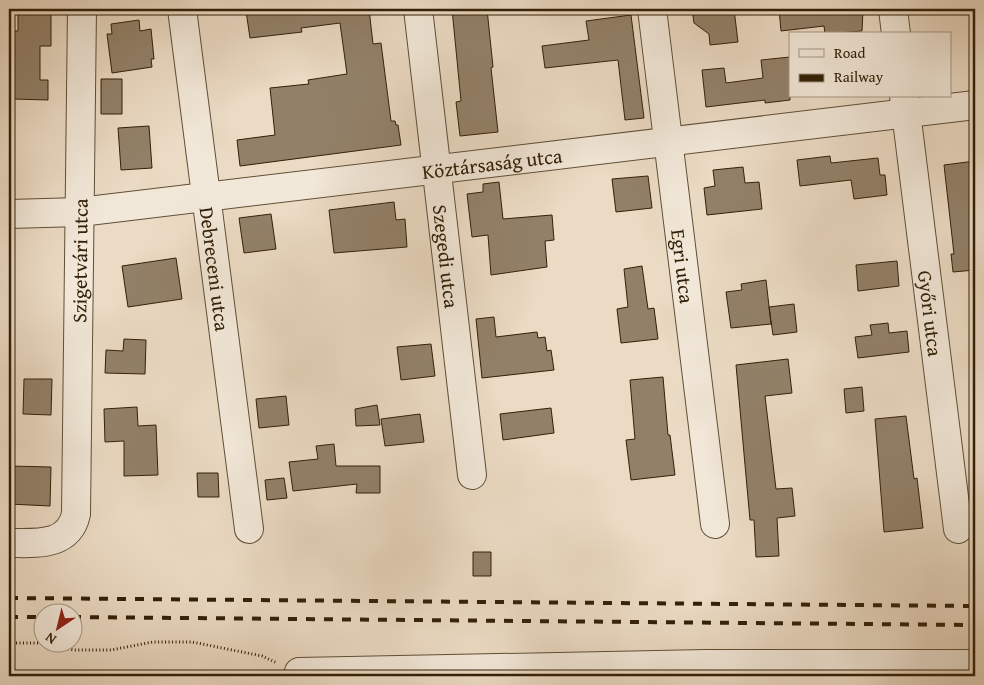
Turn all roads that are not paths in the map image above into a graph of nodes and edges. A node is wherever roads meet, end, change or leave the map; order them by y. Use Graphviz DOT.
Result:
graph roads {
  1 [pos="82,9"];
  2 [pos="182,9"];
  3 [pos="418,9"];
  4 [pos="652,9"];
  5 [pos="893,9"];
  6 [pos="896,32"];
  7 [pos="905,105"];
  8 [pos="975,105"];
  9 [pos="669,141"];
  10 [pos="437,168"];
  11 [pos="205,196"];
  12 [pos="80,212"];
  13 [pos="9,214"];
  14 [pos="472,475"];
  15 [pos="715,524"];
  16 [pos="249,529"];
  17 [pos="958,529"];
  18 [pos="9,543"];
  19 [pos="975,664"];
  20 [pos="706,670"];
  21 [pos="299,672"];
  1 -- 12 [label="street, Szigetvári utca"];
  2 -- 11 [label="street, Debreceni utca"];
  3 -- 10 [label="street, Szegedi utca"];
  4 -- 9 [label="street, Egri utca"];
  5 -- 6 [label="street"];
  7 -- 8 [label="street, Köztársaság utca"];
  7 -- 9 [label="street, Köztársaság utca"];
  7 -- 17 [label="street, Győri utca"];
  9 -- 10 [label="street, Köztársaság utca"];
  9 -- 15 [label="street, Egri utca"];
  10 -- 11 [label="street, Köztársaság utca"];
  10 -- 14 [label="street, Szegedi utca"];
  11 -- 12 [label="street, Köztársaság utca"];
  11 -- 16 [label="street, Debreceni utca"];
  12 -- 13 [label="street, Köztársaság utca"];
  12 -- 18 [label="street, Szigetvári utca"];
  19 -- 20 [label="street"];
  20 -- 21 [label="street"];
}
